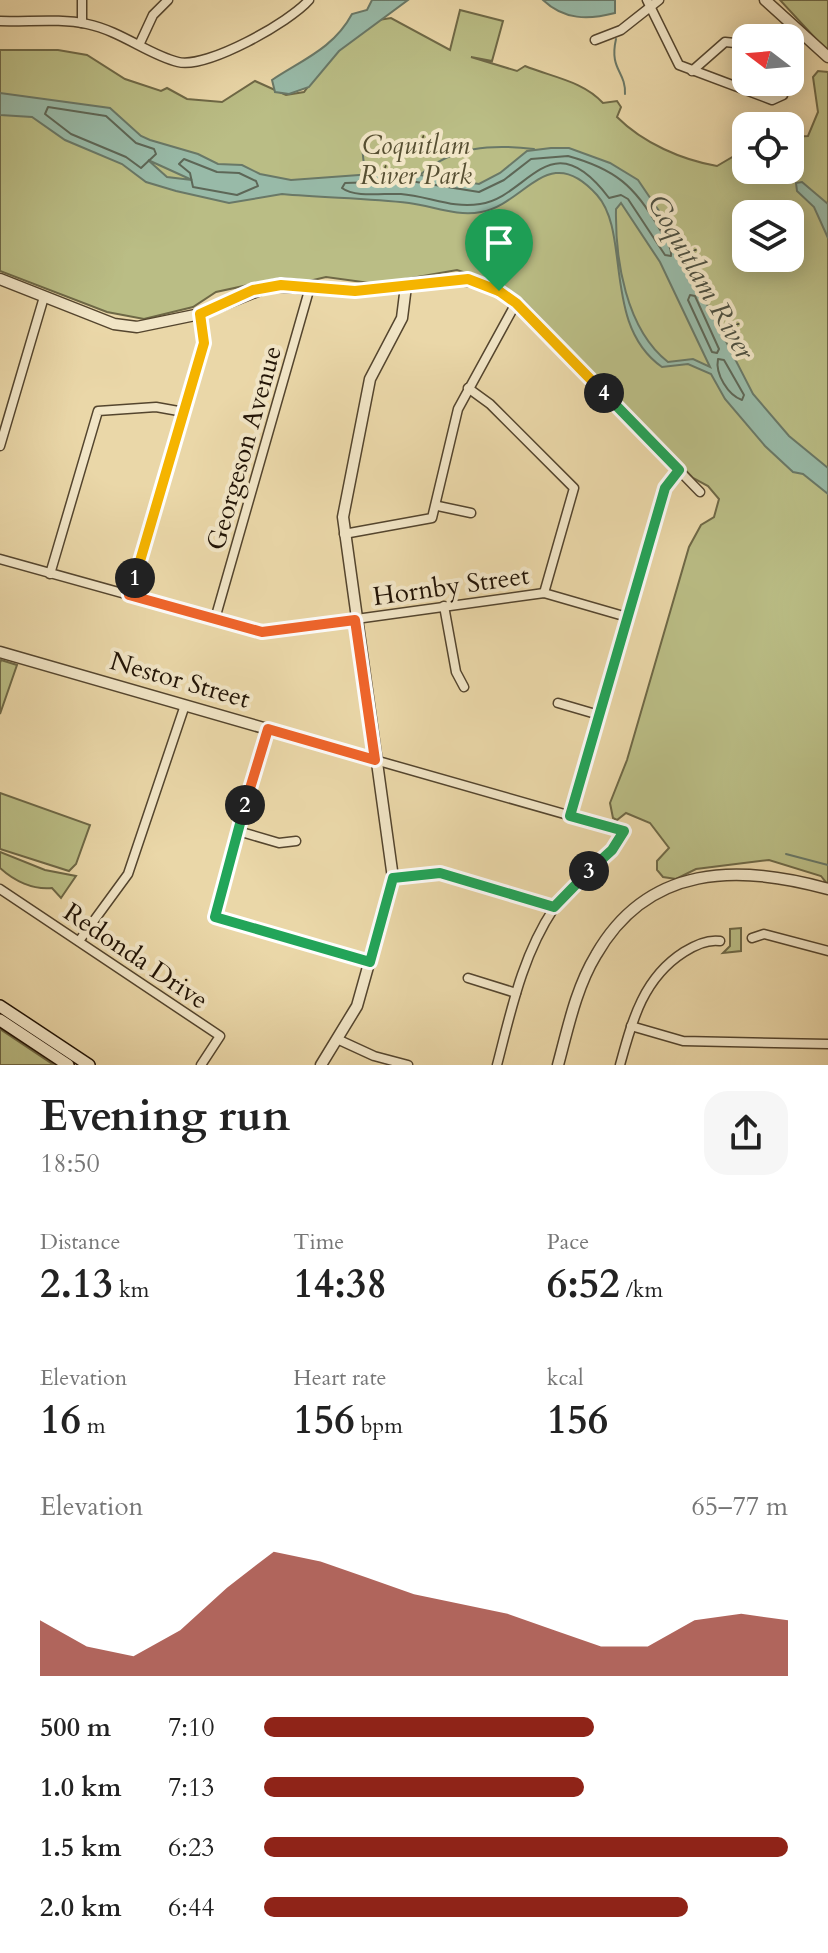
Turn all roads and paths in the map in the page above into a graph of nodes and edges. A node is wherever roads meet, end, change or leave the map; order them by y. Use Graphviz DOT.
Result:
graph roads {
  1 [pos="82,0"];
  2 [pos="168,0"];
  3 [pos="309,0"];
  4 [pos="659,0"];
  5 [pos="765,0"];
  6 [pos="649,3"];
  7 [pos="0,21"];
  8 [pos="82,23"];
  9 [pos="595,40"];
  10 [pos="140,43"];
  11 [pos="732,43"];
  12 [pos="828,57"];
  13 [pos="692,71"];
  14 [pos="732,86"];
  15 [pos="761,96"];
  16 [pos="781,96"];
  17 [pos="0,279"];
  18 [pos="406,286"];
  19 [pos="310,287"];
  20 [pos="44,297"];
  21 [pos="516,303"];
  22 [pos="200,314"];
  23 [pos="468,388"];
  24 [pos="184,412"];
  25 [pos="0,446"];
  26 [pos="679,470"];
  27 [pos="700,492"];
  28 [pos="438,506"];
  29 [pos="471,513"];
  30 [pos="344,534"];
  31 [pos="0,559"];
  32 [pos="50,574"];
  33 [pos="544,593"];
  34 [pos="129,595"];
  35 [pos="444,606"];
  36 [pos="627,617"];
  37 [pos="215,619"];
  38 [pos="355,620"];
  39 [pos="0,652"];
  40 [pos="464,687"];
  41 [pos="558,703"];
  42 [pos="185,705"];
  43 [pos="599,715"];
  44 [pos="268,729"];
  45 [pos="375,760"];
  46 [pos="570,816"];
  47 [pos="238,831"];
  48 [pos="296,841"];
  49 [pos="393,878"];
  50 [pos="0,889"];
  51 [pos="828,889"];
  52 [pos="554,907"];
  53 [pos="752,938"];
  54 [pos="79,941"];
  55 [pos="720,941"];
  56 [pos="828,951"];
  57 [pos="370,962"];
  58 [pos="468,978"];
  59 [pos="516,993"];
  60 [pos="0,1006"];
  61 [pos="0,1020"];
  62 [pos="631,1026"];
  63 [pos="337,1039"];
  64 [pos="828,1044"];
  65 [pos="68,1065"];
  66 [pos="89,1065"];
  67 [pos="201,1065"];
  68 [pos="321,1065"];
  69 [pos="408,1065"];
  70 [pos="497,1065"];
  71 [pos="558,1065"];
  72 [pos="620,1065"];
  1 -- 8 [label="street"];
  2 -- 10 [label="street"];
  3 -- 10 [label="street"];
  4 -- 6 [label="street"];
  5 -- 12 [label="street"];
  6 -- 9 [label="street"];
  6 -- 13 [label="street"];
  7 -- 8 [label="street"];
  8 -- 10 [label="street"];
  11 -- 13 [label="street"];
  13 -- 14 [label="street"];
  15 -- 16 [label="street"];
  17 -- 20 [label="street"];
  18 -- 19 [label="street"];
  18 -- 21 [label="street"];
  18 -- 30 [label="street"];
  19 -- 22 [label="street"];
  19 -- 37 [label="street, Georgeson Avenue"];
  20 -- 22 [label="street"];
  20 -- 25 [label="street"];
  21 -- 23 [label="street"];
  21 -- 26 [label="street"];
  22 -- 24 [label="street"];
  23 -- 28 [label="street"];
  23 -- 33 [label="street"];
  24 -- 32 [label="street"];
  24 -- 34 [label="street"];
  26 -- 27 [label="street"];
  26 -- 36 [label="street"];
  28 -- 29 [label="street"];
  28 -- 30 [label="street"];
  30 -- 38 [label="street"];
  31 -- 32 [label="street, Hornby Street"];
  32 -- 34 [label="street, Hornby Street"];
  33 -- 35 [label="street, Hornby Street"];
  33 -- 36 [label="street, Hornby Street"];
  34 -- 37 [label="street, Hornby Street"];
  35 -- 38 [label="street, Hornby Street"];
  35 -- 40 [label="street"];
  36 -- 43 [label="street"];
  37 -- 38 [label="street, Hornby Street"];
  38 -- 45 [label="street"];
  39 -- 42 [label="street, Nestor Street"];
  41 -- 43 [label="street"];
  42 -- 44 [label="street, Nestor Street"];
  42 -- 54 [label="street"];
  43 -- 46 [label="street"];
  44 -- 45 [label="street, Nestor Street"];
  44 -- 47 [label="street"];
  45 -- 46 [label="street, Nestor Street"];
  45 -- 49 [label="street"];
  46 -- 52 [label="street, Nestor Street"];
  47 -- 48 [label="street"];
  47 -- 57 [label="street"];
  49 -- 52 [label="street"];
  49 -- 57 [label="street"];
  50 -- 54 [label="street, Redonda Drive"];
  51 -- 71 [label="street"];
  52 -- 59 [label="street"];
  53 -- 56 [label="street"];
  54 -- 67 [label="street, Redonda Drive"];
  55 -- 62 [label="street"];
  57 -- 63 [label="street"];
  58 -- 59 [label="street"];
  59 -- 70 [label="street"];
  60 -- 66 [label="main road"];
  61 -- 65 [label="main road"];
  62 -- 64 [label="street"];
  62 -- 72 [label="street"];
  63 -- 68 [label="street"];
  63 -- 69 [label="street"];
}
